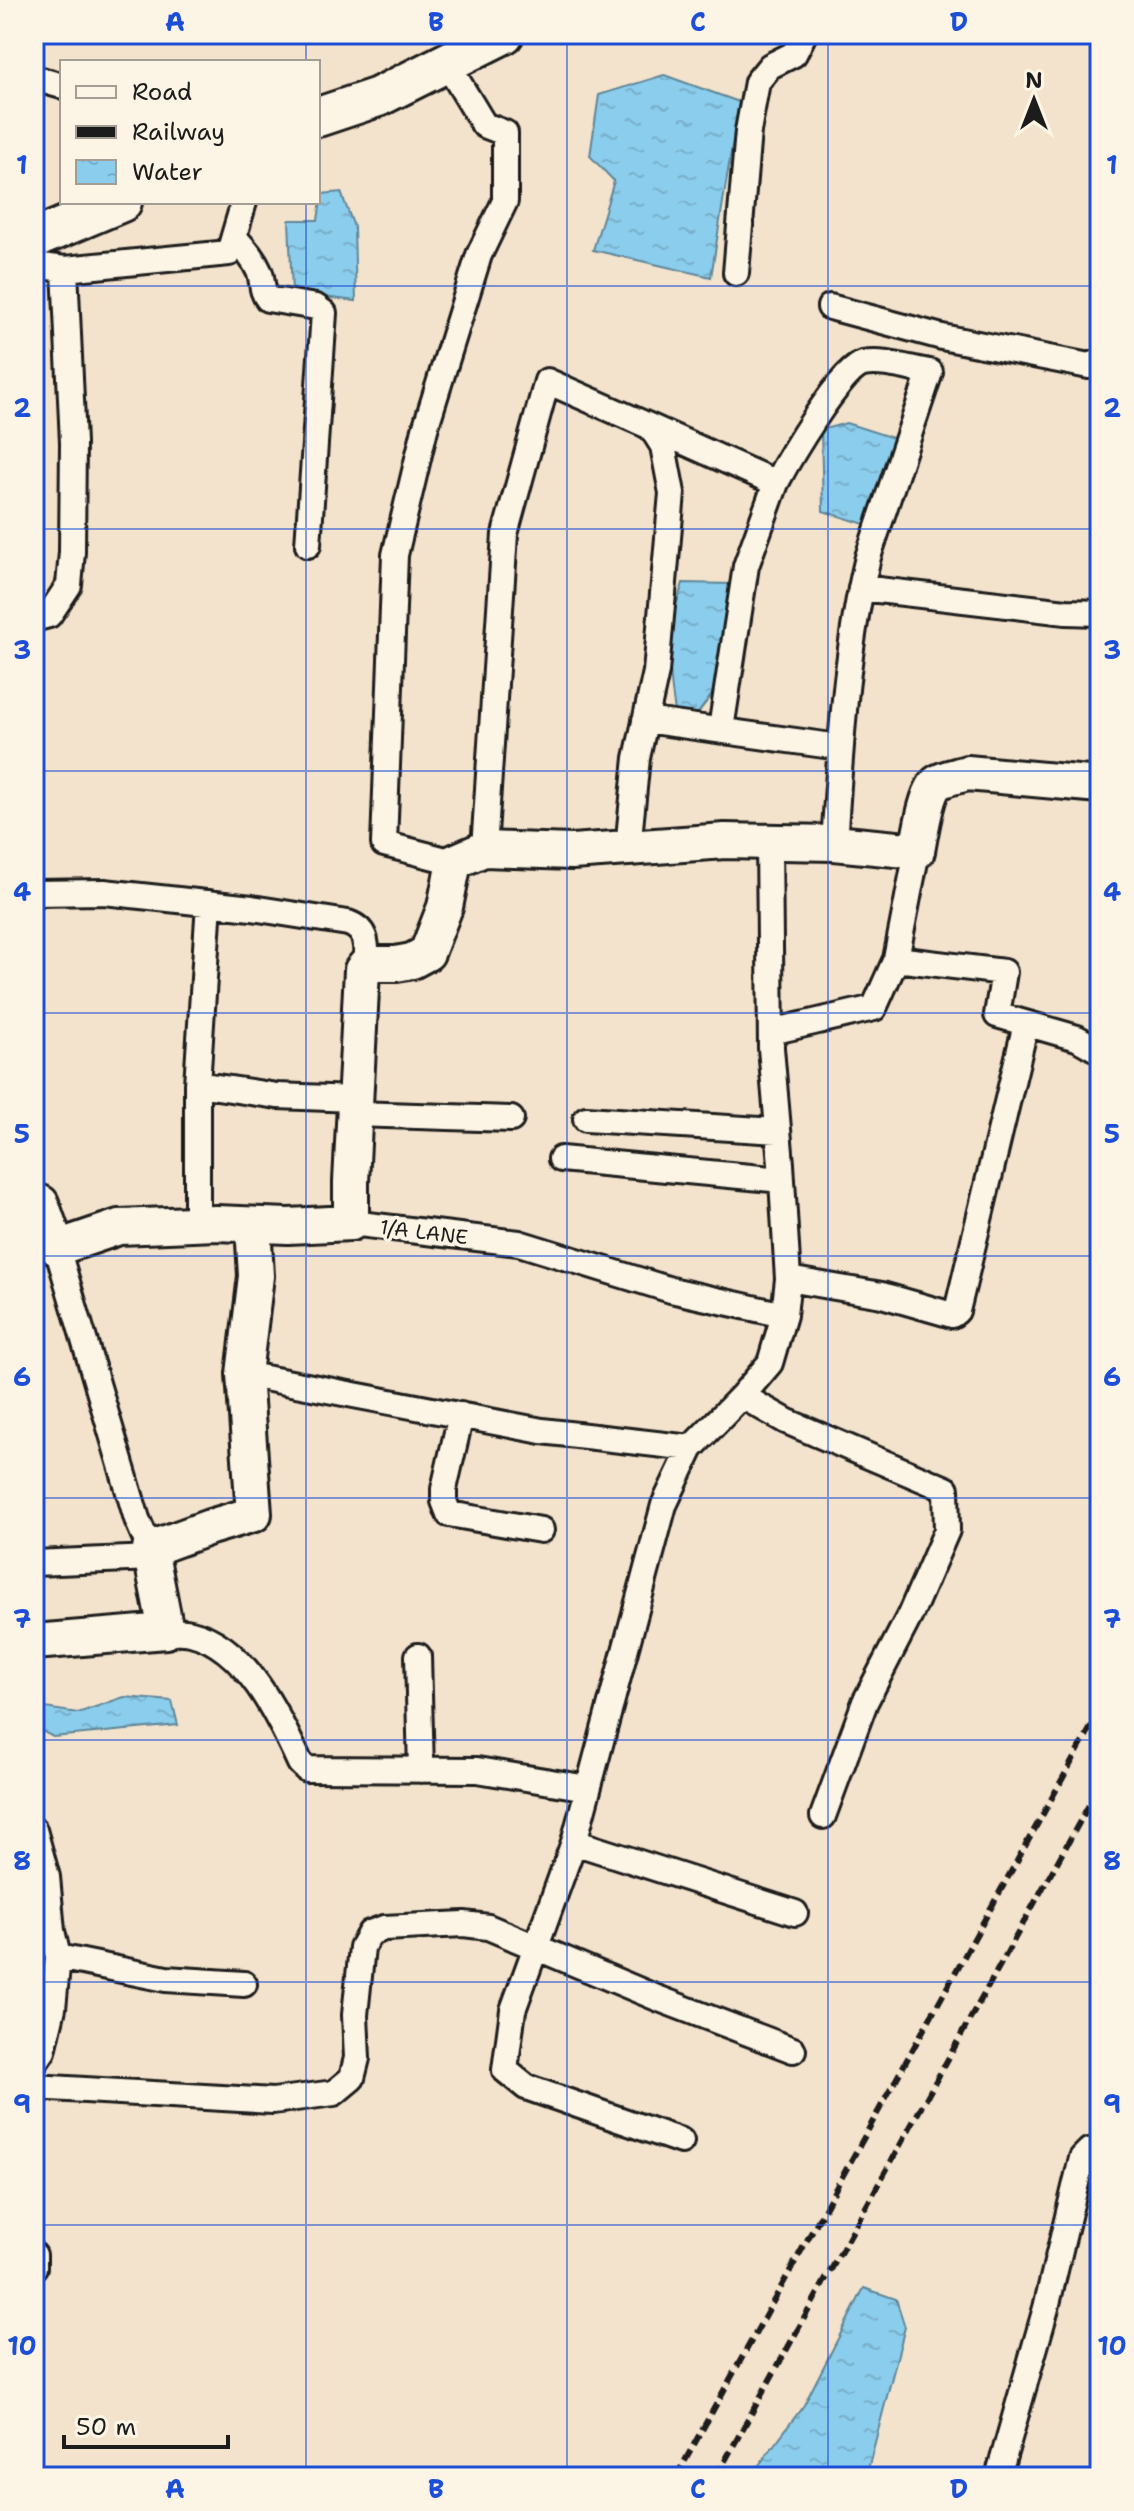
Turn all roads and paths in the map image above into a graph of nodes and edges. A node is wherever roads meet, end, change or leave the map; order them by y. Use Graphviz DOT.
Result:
graph roads {
  1 [pos="804,34"];
  2 [pos="498,35"];
  3 [pos="446,62"];
  4 [pos="34,78"];
  5 [pos="60,85"];
  6 [pos="320,116"];
  7 [pos="117,204"];
  8 [pos="244,204"];
  9 [pos="235,238"];
  10 [pos="34,239"];
  11 [pos="34,265"];
  12 [pos="65,269"];
  13 [pos="736,273"];
  14 [pos="830,307"];
  15 [pos="942,337"];
  16 [pos="1100,362"];
  17 [pos="930,372"];
  18 [pos="651,427"];
  19 [pos="776,483"];
  20 [pos="308,545"];
  21 [pos="861,588"];
  22 [pos="1100,613"];
  23 [pos="34,619"];
  24 [pos="645,720"];
  25 [pos="721,729"];
  26 [pos="839,747"];
  27 [pos="1100,785"];
  28 [pos="769,840"];
  29 [pos="834,843"];
  30 [pos="628,848"];
  31 [pos="917,851"];
  32 [pos="469,855"];
  33 [pos="34,893"];
  34 [pos="209,903"];
  35 [pos="896,959"];
  36 [pos="367,964"];
  37 [pos="1026,1024"];
  38 [pos="771,1032"];
  39 [pos="1100,1051"];
  40 [pos="197,1084"];
  41 [pos="354,1106"];
  42 [pos="511,1119"];
  43 [pos="586,1119"];
  44 [pos="778,1131"];
  45 [pos="561,1159"];
  46 [pos="782,1180"];
  47 [pos="36,1197"];
  48 [pos="197,1223"];
  49 [pos="351,1223"];
  50 [pos="253,1225"];
  51 [pos="57,1248"];
  52 [pos="788,1279"];
  53 [pos="784,1315"];
  54 [pos="244,1374"];
  55 [pos="742,1396"];
  56 [pos="461,1415"];
  57 [pos="691,1448"];
  58 [pos="541,1530"];
  59 [pos="151,1554"];
  60 [pos="34,1563"];
  61 [pos="166,1631"];
  62 [pos="34,1642"];
  63 [pos="418,1656"];
  64 [pos="421,1770"];
  65 [pos="588,1788"];
  66 [pos="823,1816"];
  67 [pos="34,1830"];
  68 [pos="574,1842"];
  69 [pos="795,1913"];
  70 [pos="43,1933"];
  71 [pos="536,1947"];
  72 [pos="58,1957"];
  73 [pos="244,1984"];
  74 [pos="793,2050"];
  75 [pos="34,2064"];
  76 [pos="34,2087"];
  77 [pos="681,2141"];
  78 [pos="1100,2150"];
  79 [pos="34,2255"];
  80 [pos="34,2267"];
  81 [pos="998,2477"];
  1 -- 13 [label="street"];
  2 -- 3 [label="main road"];
  3 -- 6 [label="main road"];
  3 -- 32 [label="street"];
  4 -- 5 [label="street"];
  7 -- 10 [label="main road"];
  8 -- 9 [label="street"];
  9 -- 12 [label="street"];
  9 -- 20 [label="street"];
  11 -- 12 [label="street"];
  12 -- 23 [label="street"];
  14 -- 15 [label="street"];
  15 -- 16 [label="street"];
  15 -- 17 [label="street"];
  17 -- 19 [label="street"];
  17 -- 21 [label="street"];
  18 -- 19 [label="street"];
  18 -- 24 [label="street"];
  18 -- 32 [label="street"];
  19 -- 25 [label="street"];
  21 -- 22 [label="street"];
  21 -- 26 [label="street"];
  24 -- 25 [label="street"];
  24 -- 30 [label="street"];
  25 -- 26 [label="street"];
  26 -- 29 [label="street"];
  27 -- 31 [label="street"];
  28 -- 29 [label="street"];
  28 -- 30 [label="street"];
  28 -- 38 [label="street"];
  29 -- 31 [label="street"];
  30 -- 32 [label="street"];
  31 -- 35 [label="street"];
  32 -- 36 [label="street"];
  33 -- 34 [label="street"];
  34 -- 36 [label="street"];
  34 -- 40 [label="street"];
  35 -- 37 [label="street"];
  35 -- 38 [label="street"];
  36 -- 41 [label="street"];
  37 -- 39 [label="street"];
  37 -- 52 [label="street"];
  38 -- 44 [label="street"];
  40 -- 41 [label="street"];
  40 -- 48 [label="street"];
  41 -- 42 [label="street"];
  41 -- 49 [label="street"];
  43 -- 44 [label="street"];
  44 -- 46 [label="street"];
  45 -- 46 [label="street"];
  46 -- 52 [label="street"];
  47 -- 51 [label="street"];
  48 -- 50 [label="street, 1/A LANE"];
  48 -- 51 [label="street, 1/A LANE"];
  49 -- 50 [label="street, 1/A LANE"];
  49 -- 53 [label="street, 1/A LANE"];
  50 -- 54 [label="street"];
  51 -- 59 [label="street"];
  52 -- 53 [label="street"];
  53 -- 55 [label="street"];
  54 -- 56 [label="street"];
  54 -- 59 [label="street"];
  55 -- 57 [label="street"];
  55 -- 66 [label="street"];
  56 -- 57 [label="street"];
  56 -- 58 [label="street"];
  57 -- 65 [label="street"];
  59 -- 60 [label="street"];
  59 -- 61 [label="street"];
  61 -- 62 [label="street"];
  61 -- 64 [label="street"];
  63 -- 64 [label="street"];
  64 -- 65 [label="street"];
  65 -- 68 [label="street"];
  67 -- 70 [label="street"];
  68 -- 69 [label="street"];
  68 -- 71 [label="street"];
  70 -- 72 [label="street"];
  71 -- 74 [label="street"];
  71 -- 76 [label="street"];
  71 -- 77 [label="street"];
  72 -- 73 [label="street"];
  72 -- 75 [label="street"];
  78 -- 81 [label="street"];
  79 -- 80 [label="street"];
}
